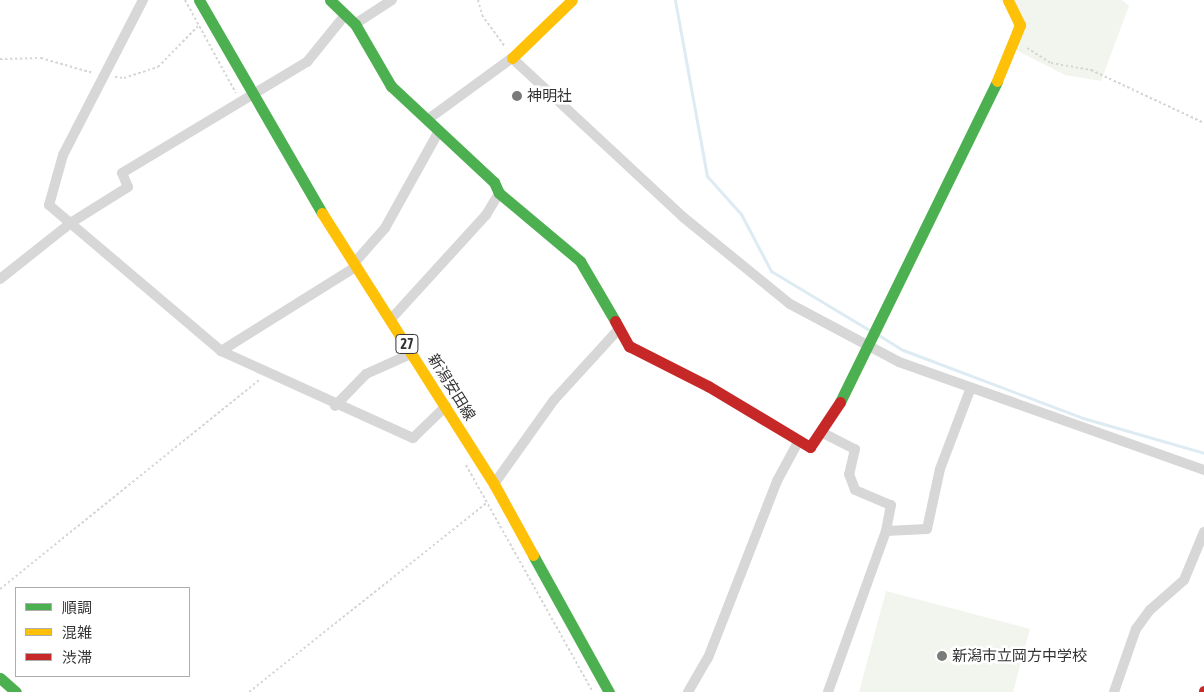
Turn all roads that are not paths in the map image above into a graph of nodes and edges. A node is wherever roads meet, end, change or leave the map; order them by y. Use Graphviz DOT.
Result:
graph roads {
  1 [pos="143,0"];
  2 [pos="199,0"];
  3 [pos="330,0"];
  4 [pos="392,0"];
  5 [pos="572,0"];
  6 [pos="1008,0"];
  7 [pos="345,14"];
  8 [pos="355,24"];
  9 [pos="512,58"];
  10 [pos="252,97"];
  11 [pos="427,120"];
  12 [pos="439,130"];
  13 [pos="499,193"];
  14 [pos="72,222"];
  15 [pos="357,264"];
  16 [pos="0,279"];
  17 [pos="391,318"];
  18 [pos="616,331"];
  19 [pos="867,348"];
  20 [pos="221,352"];
  21 [pos="413,353"];
  22 [pos="970,390"];
  23 [pos="335,406"];
  24 [pos="446,406"];
  25 [pos="823,433"];
  26 [pos="798,442"];
  27 [pos="1204,470"];
  28 [pos="497,489"];
  29 [pos="886,531"];
  30 [pos="1204,532"];
  31 [pos="0,678"];
  32 [pos="16,692"];
  33 [pos="609,692"];
  34 [pos="688,692"];
  35 [pos="828,692"];
  36 [pos="1114,692"];
  1 -- 14 [label="street"];
  2 -- 10 [label="street, 新潟安田線 / 27"];
  3 -- 7 [label="street"];
  4 -- 8 [label="street"];
  5 -- 9 [label="street"];
  6 -- 19 [label="street"];
  7 -- 8 [label="street"];
  7 -- 10 [label="street"];
  8 -- 11 [label="street"];
  9 -- 11 [label="street"];
  9 -- 19 [label="street"];
  10 -- 14 [label="street"];
  10 -- 15 [label="street, 新潟安田線 / 27"];
  11 -- 12 [label="street"];
  12 -- 13 [label="street"];
  12 -- 15 [label="street"];
  13 -- 17 [label="street"];
  13 -- 18 [label="street"];
  14 -- 16 [label="street"];
  14 -- 20 [label="street"];
  15 -- 17 [label="street, 新潟安田線 / 27"];
  15 -- 20 [label="street"];
  17 -- 21 [label="street, 新潟安田線 / 27"];
  18 -- 26 [label="street"];
  18 -- 28 [label="street"];
  19 -- 22 [label="street"];
  19 -- 25 [label="street"];
  20 -- 23 [label="street"];
  21 -- 23 [label="street"];
  21 -- 24 [label="street, 新潟安田線 / 27"];
  22 -- 27 [label="street"];
  22 -- 29 [label="street"];
  23 -- 24 [label="street"];
  24 -- 28 [label="street, 新潟安田線 / 27"];
  25 -- 26 [label="street"];
  25 -- 29 [label="street"];
  26 -- 34 [label="street"];
  28 -- 33 [label="street, 新潟安田線 / 27"];
  29 -- 35 [label="street"];
  30 -- 36 [label="street"];
  31 -- 32 [label="street"];
}
